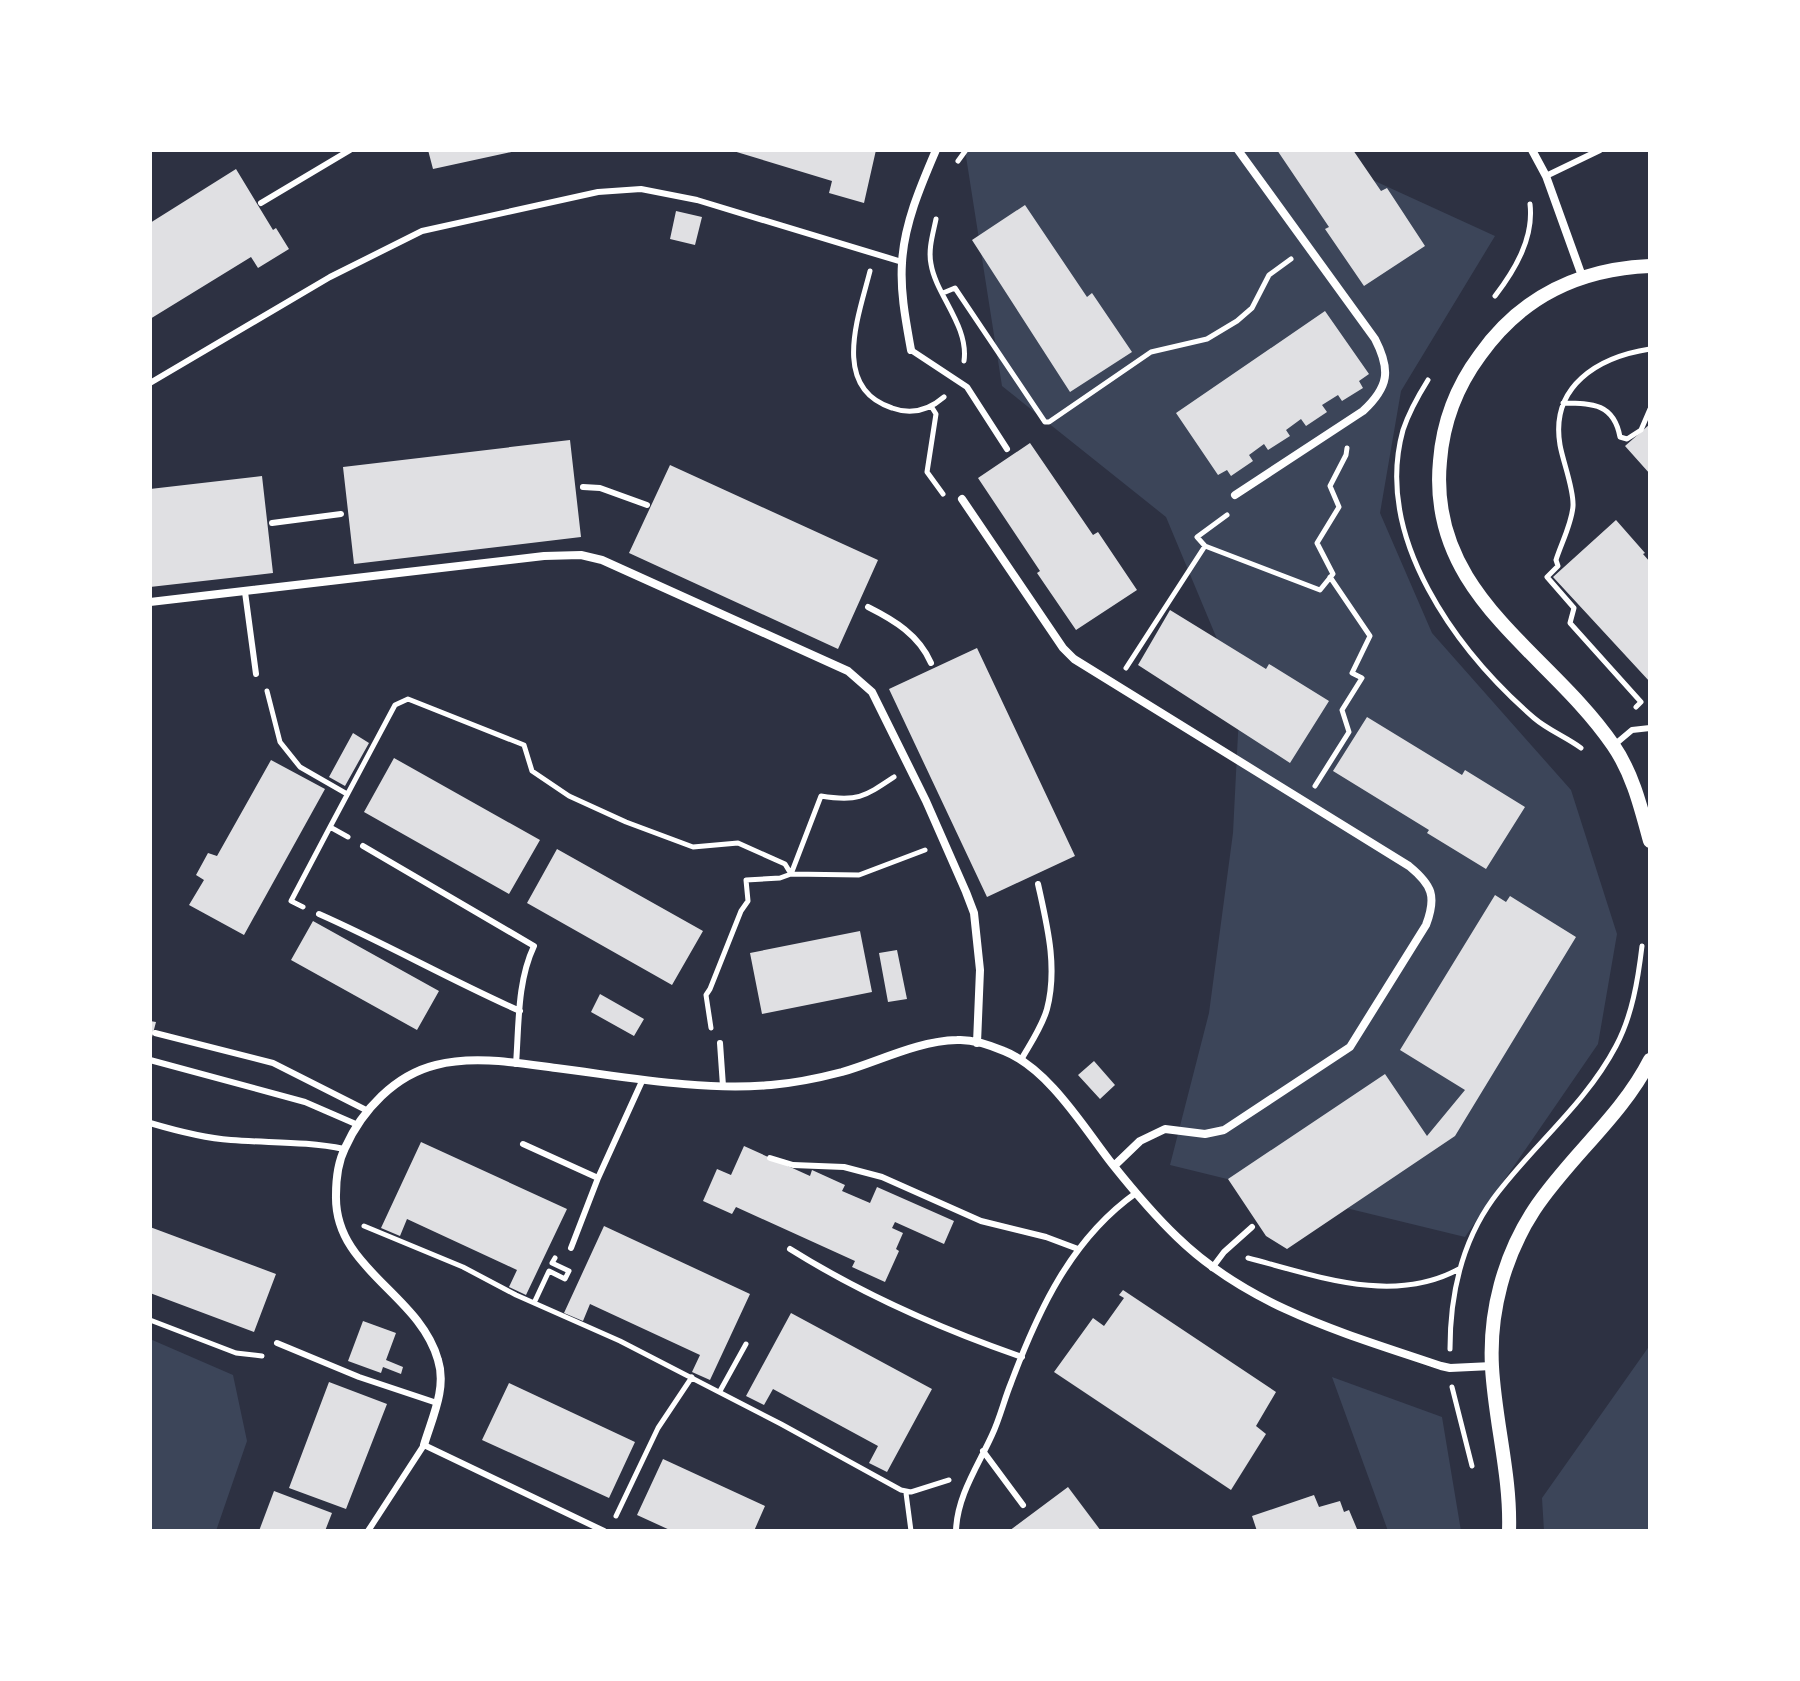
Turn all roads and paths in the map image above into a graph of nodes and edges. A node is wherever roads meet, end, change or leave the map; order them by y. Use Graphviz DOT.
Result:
graph roads {
  1 [pos="350,150"];
  2 [pos="936,150"];
  3 [pos="1238,150"];
  4 [pos="1532,150"];
  5 [pos="1600,150"];
  6 [pos="1546,176"];
  7 [pos="1530,197"];
  8 [pos="261,203"];
  9 [pos="1308,246"];
  10 [pos="902,262"];
  11 [pos="1650,266"];
  12 [pos="1582,276"];
  13 [pos="943,293"];
  14 [pos="1495,296"];
  15 [pos="1650,349"];
  16 [pos="911,350"];
  17 [pos="150,383"];
  18 [pos="1563,403"];
  19 [pos="931,406"];
  20 [pos="1650,409"];
  21 [pos="1350,419"];
  22 [pos="1007,449"];
  23 [pos="583,487"];
  24 [pos="940,490"];
  25 [pos="1235,495"];
  26 [pos="962,499"];
  27 [pos="647,505"];
  28 [pos="341,514"];
  29 [pos="1222,519"];
  30 [pos="272,523"];
  31 [pos="1205,546"];
  32 [pos="1330,577"];
  33 [pos="245,592"];
  34 [pos="150,602"];
  35 [pos="868,607"];
  36 [pos="1142,642"];
  37 [pos="931,663"];
  38 [pos="256,674"];
  39 [pos="1632,710"];
  40 [pos="1650,728"];
  41 [pos="1613,746"];
  42 [pos="908,768"];
  43 [pos="347,794"];
  44 [pos="1305,802"];
  45 [pos="330,827"];
  46 [pos="1650,841"];
  47 [pos="944,843"];
  48 [pos="363,846"];
  49 [pos="791,874"];
  50 [pos="1038,884"];
  51 [pos="319,914"];
  52 [pos="520,1011"];
  53 [pos="155,1033"];
  54 [pos="720,1043"];
  55 [pos="977,1043"];
  56 [pos="150,1060"];
  57 [pos="1021,1060"];
  58 [pos="1650,1060"];
  59 [pos="516,1064"];
  60 [pos="643,1079"];
  61 [pos="723,1086"];
  62 [pos="368,1111"];
  63 [pos="150,1123"];
  64 [pos="358,1125"];
  65 [pos="523,1144"];
  66 [pos="344,1149"];
  67 [pos="770,1158"];
  68 [pos="1114,1166"];
  69 [pos="598,1178"];
  70 [pos="1136,1193"];
  71 [pos="339,1227"];
  72 [pos="1252,1227"];
  73 [pos="571,1248"];
  74 [pos="790,1249"];
  75 [pos="1078,1249"];
  76 [pos="1224,1252"];
  77 [pos="552,1263"];
  78 [pos="1212,1268"];
  79 [pos="1459,1268"];
  80 [pos="534,1303"];
  81 [pos="150,1320"];
  82 [pos="277,1343"];
  83 [pos="746,1344"];
  84 [pos="1022,1357"];
  85 [pos="1492,1366"];
  86 [pos="692,1377"];
  87 [pos="720,1391"];
  88 [pos="437,1403"];
  89 [pos="424,1445"];
  90 [pos="983,1451"];
  91 [pos="951,1480"];
  92 [pos="906,1493"];
  93 [pos="1023,1505"];
  94 [pos="611,1524"];
  95 [pos="368,1531"];
  96 [pos="604,1531"];
  97 [pos="911,1531"];
  98 [pos="956,1531"];
  99 [pos="1509,1531"];
  1 -- 8 [label="lane"];
  2 -- 10 [label="street"];
  3 -- 9 [label="street"];
  4 -- 6 [label="street"];
  5 -- 6 [label="lane"];
  6 -- 12 [label="street"];
  7 -- 14 [label="path"];
  9 -- 13 [label="path"];
  9 -- 21 [label="street"];
  10 -- 16 [label="street"];
  10 -- 17 [label="lane"];
  11 -- 12 [label="street"];
  12 -- 41 [label="street"];
  15 -- 18 [label="path"];
  16 -- 22 [label="lane"];
  18 -- 20 [label="path"];
  18 -- 39 [label="path"];
  19 -- 24 [label="path"];
  21 -- 25 [label="street"];
  21 -- 32 [label="path"];
  23 -- 27 [label="lane"];
  26 -- 44 [label="street"];
  28 -- 30 [label="lane"];
  29 -- 31 [label="path"];
  31 -- 32 [label="path"];
  31 -- 36 [label="path"];
  32 -- 44 [label="path"];
  33 -- 34 [label="street"];
  33 -- 38 [label="lane"];
  33 -- 42 [label="street"];
  35 -- 37 [label="lane"];
  38 -- 43 [label="path"];
  40 -- 41 [label="lane"];
  41 -- 46 [label="street"];
  42 -- 47 [label="street"];
  42 -- 49 [label="path"];
  43 -- 45 [label="path"];
  43 -- 49 [label="path"];
  44 -- 68 [label="street"];
  45 -- 48 [label="path"];
  45 -- 51 [label="path"];
  47 -- 49 [label="path"];
  47 -- 55 [label="street"];
  48 -- 52 [label="lane"];
  49 -- 54 [label="path"];
  50 -- 57 [label="lane"];
  51 -- 52 [label="lane"];
  52 -- 59 [label="lane"];
  53 -- 62 [label="lane"];
  54 -- 61 [label="lane"];
  55 -- 57 [label="street"];
  55 -- 61 [label="street"];
  56 -- 64 [label="lane"];
  57 -- 68 [label="street"];
  58 -- 85 [label="street"];
  59 -- 60 [label="street"];
  59 -- 62 [label="street"];
  60 -- 61 [label="street"];
  60 -- 69 [label="lane"];
  62 -- 64 [label="street"];
  63 -- 66 [label="lane"];
  64 -- 66 [label="street"];
  65 -- 69 [label="lane"];
  66 -- 71 [label="street"];
  67 -- 75 [label="lane"];
  68 -- 70 [label="street"];
  69 -- 73 [label="lane"];
  70 -- 75 [label="lane"];
  70 -- 78 [label="street"];
  71 -- 80 [label="path"];
  71 -- 88 [label="street"];
  72 -- 76 [label="lane"];
  74 -- 84 [label="lane"];
  75 -- 84 [label="lane"];
  76 -- 78 [label="lane"];
  76 -- 79 [label="path"];
  77 -- 80 [label="path"];
  78 -- 85 [label="street"];
  80 -- 86 [label="path"];
  81 -- 82 [label="path"];
  82 -- 88 [label="lane"];
  83 -- 87 [label="path"];
  84 -- 90 [label="lane"];
  85 -- 99 [label="street"];
  86 -- 87 [label="path"];
  86 -- 94 [label="path"];
  87 -- 92 [label="path"];
  88 -- 89 [label="street"];
  89 -- 95 [label="lane"];
  89 -- 96 [label="lane"];
  90 -- 93 [label="lane"];
  90 -- 98 [label="lane"];
  91 -- 92 [label="path"];
  92 -- 97 [label="path"];
}
